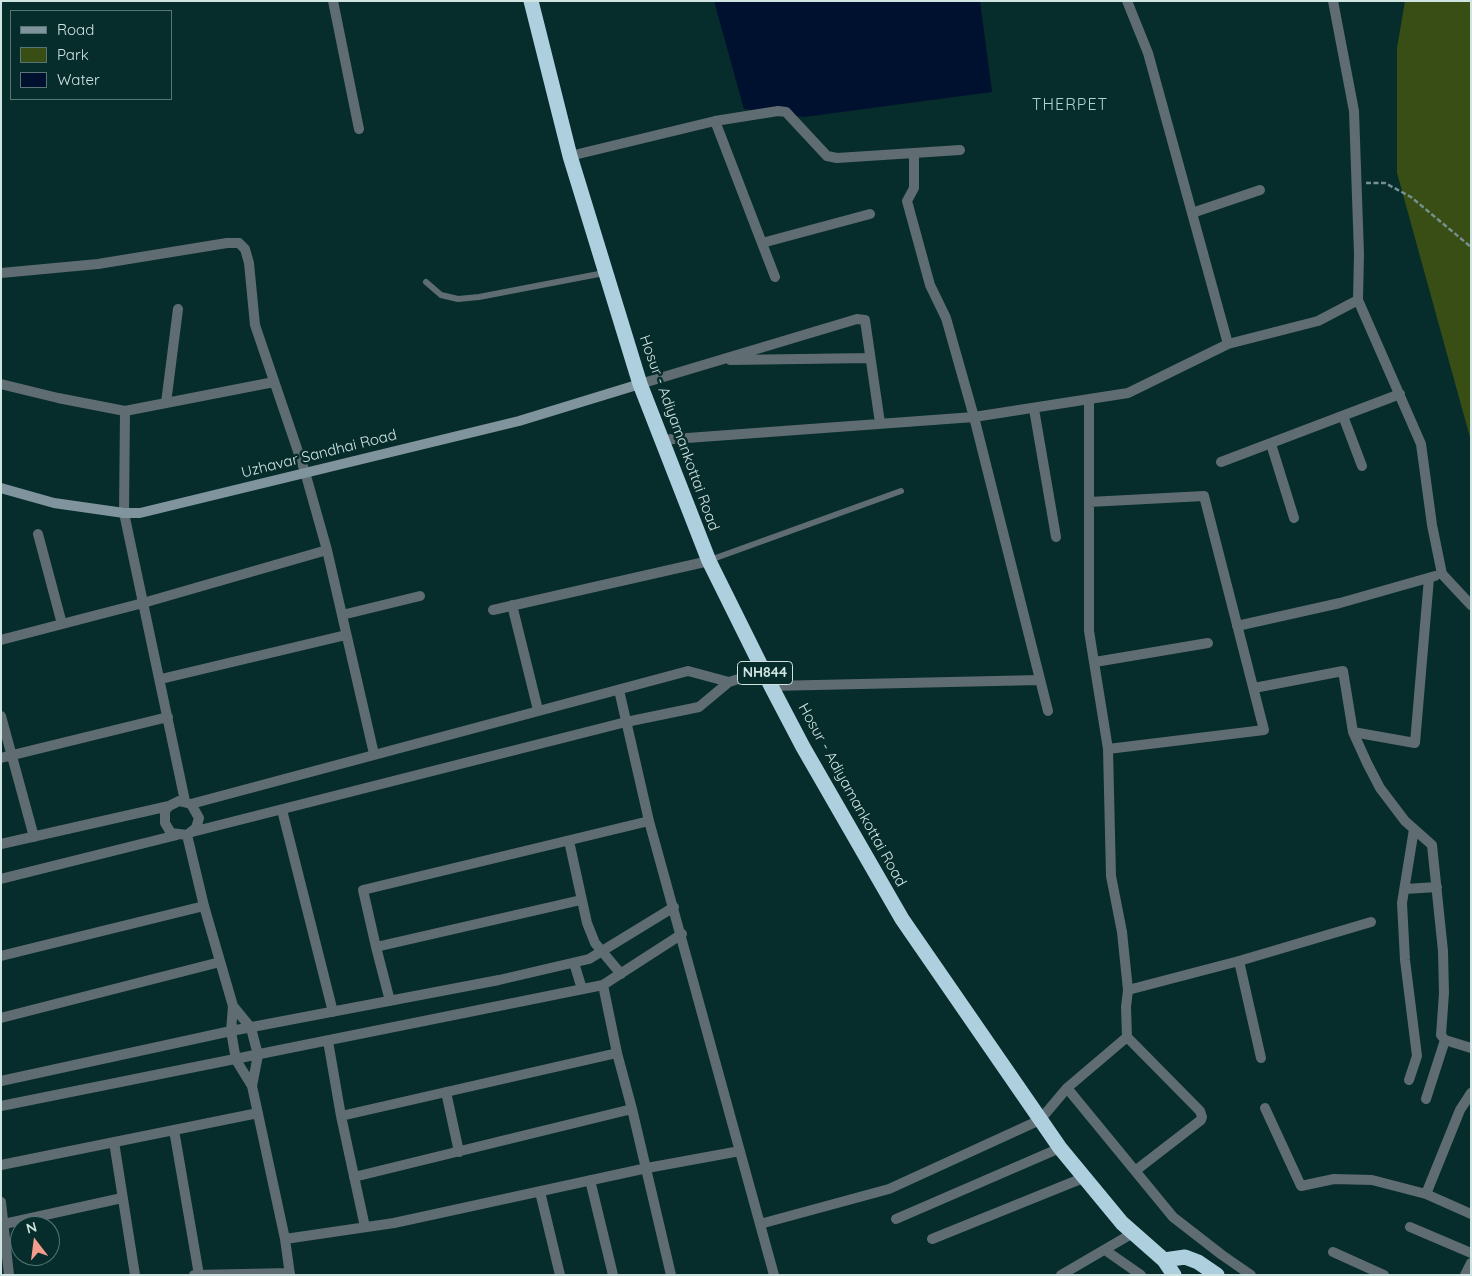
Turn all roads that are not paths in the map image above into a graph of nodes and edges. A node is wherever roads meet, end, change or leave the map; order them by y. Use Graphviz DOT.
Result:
graph roads {
  1 [pos="332,1"];
  2 [pos="531,1"];
  3 [pos="1127,1"];
  4 [pos="1333,1"];
  5 [pos="715,121"];
  6 [pos="360,129"];
  7 [pos="960,150"];
  8 [pos="914,153"];
  9 [pos="570,156"];
  10 [pos="1260,190"];
  11 [pos="1192,213"];
  12 [pos="870,214"];
  13 [pos="762,243"];
  14 [pos="604,272"];
  15 [pos="1,274"];
  16 [pos="775,278"];
  17 [pos="426,282"];
  18 [pos="1358,300"];
  19 [pos="178,310"];
  20 [pos="1228,344"];
  21 [pos="870,358"];
  22 [pos="716,360"];
  23 [pos="274,382"];
  24 [pos="1,384"];
  25 [pos="640,384"];
  26 [pos="1400,394"];
  27 [pos="1089,400"];
  28 [pos="166,403"];
  29 [pos="1034,408"];
  30 [pos="125,410"];
  31 [pos="1343,416"];
  32 [pos="974,417"];
  33 [pos="880,423"];
  34 [pos="660,440"];
  35 [pos="1271,444"];
  36 [pos="1221,462"];
  37 [pos="1362,466"];
  38 [pos="305,472"];
  39 [pos="1,488"];
  40 [pos="901,491"];
  41 [pos="1088,502"];
  42 [pos="124,513"];
  43 [pos="1294,518"];
  44 [pos="38,534"];
  45 [pos="1056,536"];
  46 [pos="327,550"];
  47 [pos="709,560"];
  48 [pos="1442,574"];
  49 [pos="1429,578"];
  50 [pos="420,596"];
  51 [pos="143,603"];
  52 [pos="1470,604"];
  53 [pos="512,605"];
  54 [pos="493,610"];
  55 [pos="342,615"];
  56 [pos="62,624"];
  57 [pos="1237,626"];
  58 [pos="346,635"];
  59 [pos="1,640"];
  60 [pos="1208,643"];
  61 [pos="1095,662"];
  62 [pos="764,671"];
  63 [pos="161,679"];
  64 [pos="1040,680"];
  65 [pos="729,682"];
  66 [pos="771,686"];
  67 [pos="1254,688"];
  68 [pos="619,690"];
  69 [pos="538,710"];
  70 [pos="1048,711"];
  71 [pos="1,717"];
  72 [pos="168,717"];
  73 [pos="626,722"];
  74 [pos="1353,732"];
  75 [pos="1108,749"];
  76 [pos="374,754"];
  77 [pos="13,756"];
  78 [pos="1,758"];
  79 [pos="188,803"];
  80 [pos="169,806"];
  81 [pos="282,810"];
  82 [pos="650,821"];
  83 [pos="1414,829"];
  84 [pos="185,834"];
  85 [pos="34,837"];
  86 [pos="569,841"];
  87 [pos="1,844"];
  88 [pos="1,879"];
  89 [pos="1437,887"];
  90 [pos="1405,889"];
  91 [pos="581,900"];
  92 [pos="204,906"];
  93 [pos="674,907"];
  94 [pos="1371,922"];
  95 [pos="682,934"];
  96 [pos="376,947"];
  97 [pos="603,952"];
  98 [pos="1,956"];
  99 [pos="1239,961"];
  100 [pos="220,962"];
  101 [pos="574,963"];
  102 [pos="621,974"];
  103 [pos="603,985"];
  104 [pos="582,989"];
  105 [pos="1128,990"];
  106 [pos="390,1001"];
  107 [pos="233,1006"];
  108 [pos="333,1012"];
  109 [pos="1,1018"];
  110 [pos="251,1028"];
  111 [pos="231,1031"];
  112 [pos="1127,1037"];
  113 [pos="1445,1040"];
  114 [pos="328,1041"];
  115 [pos="1471,1048"];
  116 [pos="617,1053"];
  117 [pos="258,1055"];
  118 [pos="1260,1058"];
  119 [pos="236,1060"];
  120 [pos="1408,1080"];
  121 [pos="1,1081"];
  122 [pos="252,1086"];
  123 [pos="1068,1088"];
  124 [pos="446,1092"];
  125 [pos="1471,1093"];
  126 [pos="1426,1099"];
  127 [pos="1,1106"];
  128 [pos="1265,1108"];
  129 [pos="632,1109"];
  130 [pos="258,1113"];
  131 [pos="340,1116"];
  132 [pos="1040,1120"];
  133 [pos="174,1130"];
  134 [pos="114,1142"];
  135 [pos="1060,1148"];
  136 [pos="740,1151"];
  137 [pos="459,1152"];
  138 [pos="1,1165"];
  139 [pos="647,1168"];
  140 [pos="1135,1170"];
  141 [pos="354,1178"];
  142 [pos="1083,1178"];
  143 [pos="590,1180"];
  144 [pos="540,1192"];
  145 [pos="1426,1194"];
  146 [pos="122,1198"];
  147 [pos="1,1202"];
  148 [pos="1471,1214"];
  149 [pos="896,1219"];
  150 [pos="4,1224"];
  151 [pos="760,1224"];
  152 [pos="365,1227"];
  153 [pos="1410,1227"];
  154 [pos="1133,1233"];
  155 [pos="285,1239"];
  156 [pos="932,1239"];
  157 [pos="1105,1250"];
  158 [pos="1334,1252"];
  159 [pos="1471,1253"];
  160 [pos="1222,1256"];
  161 [pos="1164,1260"];
  162 [pos="1471,1263"];
  163 [pos="1214,1272"];
  164 [pos="290,1274"];
  165 [pos="9,1275"];
  166 [pos="135,1275"];
  167 [pos="192,1275"];
  168 [pos="199,1275"];
  169 [pos="560,1275"];
  170 [pos="613,1275"];
  171 [pos="671,1275"];
  172 [pos="774,1275"];
  173 [pos="1061,1275"];
  174 [pos="1141,1275"];
  175 [pos="1174,1275"];
  176 [pos="1252,1275"];
  177 [pos="1384,1275"];
  178 [pos="1465,1275"];
  1 -- 6 [label="street"];
  2 -- 9 [label="highway, Hosur - Adiyamankottai Road / NH844"];
  3 -- 11 [label="street"];
  4 -- 18 [label="street"];
  5 -- 8 [label="street"];
  5 -- 9 [label="street"];
  5 -- 13 [label="street"];
  7 -- 8 [label="street"];
  8 -- 32 [label="street"];
  9 -- 14 [label="highway, Hosur - Adiyamankottai Road / NH844"];
  10 -- 11 [label="street"];
  11 -- 20 [label="street"];
  12 -- 13 [label="street"];
  13 -- 16 [label="street"];
  14 -- 17 [label="lane"];
  14 -- 25 [label="highway, Hosur - Adiyamankottai Road / NH844"];
  15 -- 23 [label="street"];
  18 -- 20 [label="street"];
  18 -- 26 [label="street"];
  19 -- 28 [label="street"];
  20 -- 27 [label="street"];
  21 -- 22 [label="street"];
  21 -- 22 [label="street"];
  21 -- 33 [label="street"];
  22 -- 25 [label="street"];
  23 -- 28 [label="street"];
  23 -- 38 [label="street"];
  24 -- 30 [label="street"];
  25 -- 34 [label="highway, Hosur - Adiyamankottai Road / NH844"];
  25 -- 38 [label="main road, Uzhavar Sandhai Road"];
  26 -- 31 [label="street"];
  26 -- 48 [label="street"];
  27 -- 29 [label="street"];
  27 -- 41 [label="street"];
  28 -- 30 [label="street"];
  29 -- 32 [label="street"];
  29 -- 45 [label="street"];
  30 -- 42 [label="street"];
  31 -- 35 [label="street"];
  31 -- 37 [label="street"];
  32 -- 33 [label="street"];
  32 -- 64 [label="street"];
  33 -- 34 [label="street"];
  34 -- 47 [label="highway, Hosur - Adiyamankottai Road / NH844"];
  35 -- 36 [label="street"];
  35 -- 43 [label="street"];
  38 -- 42 [label="main road, Uzhavar Sandhai Road"];
  38 -- 46 [label="street"];
  39 -- 42 [label="main road, Uzhavar Sandhai Road"];
  40 -- 47 [label="lane"];
  41 -- 57 [label="street"];
  41 -- 61 [label="street"];
  42 -- 51 [label="street"];
  44 -- 56 [label="street"];
  46 -- 51 [label="street"];
  46 -- 55 [label="street"];
  47 -- 53 [label="street"];
  47 -- 62 [label="highway, Hosur - Adiyamankottai Road / NH844"];
  48 -- 49 [label="street"];
  48 -- 52 [label="street"];
  49 -- 57 [label="street"];
  49 -- 74 [label="street"];
  50 -- 55 [label="street"];
  51 -- 56 [label="street"];
  51 -- 63 [label="street"];
  53 -- 54 [label="street"];
  53 -- 69 [label="street"];
  55 -- 58 [label="street"];
  56 -- 59 [label="street"];
  57 -- 67 [label="street"];
  58 -- 63 [label="street"];
  58 -- 76 [label="street"];
  60 -- 61 [label="street"];
  61 -- 75 [label="street"];
  62 -- 65 [label="street"];
  62 -- 66 [label="highway, Hosur - Adiyamankottai Road / NH844"];
  63 -- 72 [label="street"];
  64 -- 66 [label="street"];
  64 -- 70 [label="street"];
  65 -- 68 [label="street"];
  65 -- 73 [label="street"];
  66 -- 132 [label="highway, Hosur - Adiyamankottai Road / NH844"];
  67 -- 74 [label="street"];
  67 -- 75 [label="street"];
  68 -- 69 [label="street"];
  68 -- 73 [label="street"];
  69 -- 76 [label="street"];
  71 -- 77 [label="street"];
  72 -- 77 [label="street"];
  72 -- 79 [label="street"];
  73 -- 81 [label="street"];
  73 -- 82 [label="street"];
  74 -- 83 [label="street"];
  75 -- 105 [label="street"];
  76 -- 79 [label="street"];
  77 -- 78 [label="street"];
  77 -- 85 [label="street"];
  79 -- 80 [label="street"];
  79 -- 84 [label="street"];
  80 -- 84 [label="street"];
  80 -- 85 [label="street"];
  81 -- 84 [label="street"];
  81 -- 108 [label="street"];
  82 -- 86 [label="street"];
  82 -- 93 [label="street"];
  83 -- 89 [label="street"];
  83 -- 90 [label="street"];
  84 -- 88 [label="street"];
  84 -- 92 [label="street"];
  85 -- 87 [label="street"];
  86 -- 91 [label="street"];
  86 -- 96 [label="street"];
  89 -- 90 [label="street"];
  89 -- 113 [label="street"];
  90 -- 120 [label="street"];
  91 -- 96 [label="street"];
  91 -- 97 [label="street"];
  92 -- 98 [label="street"];
  92 -- 100 [label="street"];
  93 -- 95 [label="street"];
  93 -- 97 [label="street"];
  94 -- 99 [label="street"];
  95 -- 102 [label="street"];
  95 -- 136 [label="street"];
  96 -- 106 [label="street"];
  97 -- 101 [label="street"];
  97 -- 102 [label="street"];
  99 -- 105 [label="street"];
  99 -- 118 [label="street"];
  100 -- 107 [label="street"];
  100 -- 109 [label="street"];
  101 -- 104 [label="street"];
  101 -- 106 [label="street"];
  102 -- 103 [label="street"];
  103 -- 104 [label="street"];
  103 -- 116 [label="street"];
  104 -- 114 [label="street"];
  105 -- 112 [label="street"];
  106 -- 108 [label="street"];
  107 -- 110 [label="street"];
  107 -- 111 [label="street"];
  108 -- 110 [label="street"];
  110 -- 111 [label="street"];
  110 -- 117 [label="street"];
  111 -- 119 [label="street"];
  111 -- 121 [label="street"];
  112 -- 123 [label="street"];
  112 -- 140 [label="street"];
  113 -- 115 [label="street"];
  113 -- 126 [label="street"];
  114 -- 117 [label="street"];
  114 -- 131 [label="street"];
  116 -- 124 [label="street"];
  116 -- 129 [label="street"];
  117 -- 119 [label="street"];
  117 -- 122 [label="street"];
  119 -- 122 [label="street"];
  119 -- 127 [label="street"];
  122 -- 130 [label="street"];
  123 -- 132 [label="street"];
  123 -- 140 [label="street"];
  124 -- 131 [label="street"];
  124 -- 137 [label="street"];
  125 -- 145 [label="street"];
  128 -- 145 [label="street"];
  129 -- 137 [label="street"];
  129 -- 139 [label="street"];
  130 -- 133 [label="street"];
  130 -- 155 [label="street"];
  131 -- 141 [label="street"];
  132 -- 135 [label="highway, Hosur - Adiyamankottai Road / NH844"];
  132 -- 151 [label="street"];
  133 -- 134 [label="street"];
  133 -- 168 [label="street"];
  134 -- 138 [label="street"];
  134 -- 146 [label="street"];
  135 -- 142 [label="highway, Hosur - Adiyamankottai Road / NH844"];
  135 -- 149 [label="street"];
  136 -- 139 [label="street"];
  136 -- 151 [label="street"];
  137 -- 141 [label="street"];
  139 -- 143 [label="street"];
  139 -- 171 [label="street"];
  140 -- 160 [label="street"];
  141 -- 152 [label="street"];
  142 -- 154 [label="highway, Hosur - Adiyamankottai Road / NH844"];
  142 -- 156 [label="street"];
  143 -- 144 [label="street"];
  143 -- 170 [label="street"];
  144 -- 152 [label="street"];
  144 -- 169 [label="street"];
  145 -- 148 [label="street"];
  146 -- 150 [label="street"];
  146 -- 166 [label="street"];
  147 -- 150 [label="street"];
  150 -- 165 [label="street"];
  151 -- 172 [label="street"];
  152 -- 155 [label="street"];
  153 -- 159 [label="street"];
  154 -- 157 [label="street"];
  154 -- 161 [label="highway, Hosur - Adiyamankottai Road / NH844"];
  155 -- 164 [label="street"];
  157 -- 173 [label="street"];
  157 -- 174 [label="street"];
  158 -- 177 [label="street"];
  160 -- 163 [label="street"];
  160 -- 176 [label="street"];
  161 -- 163 [label="highway"];
  161 -- 175 [label="highway, NH844"];
  162 -- 178 [label="street"];
  164 -- 168 [label="street"];
  167 -- 168 [label="street"];
}
